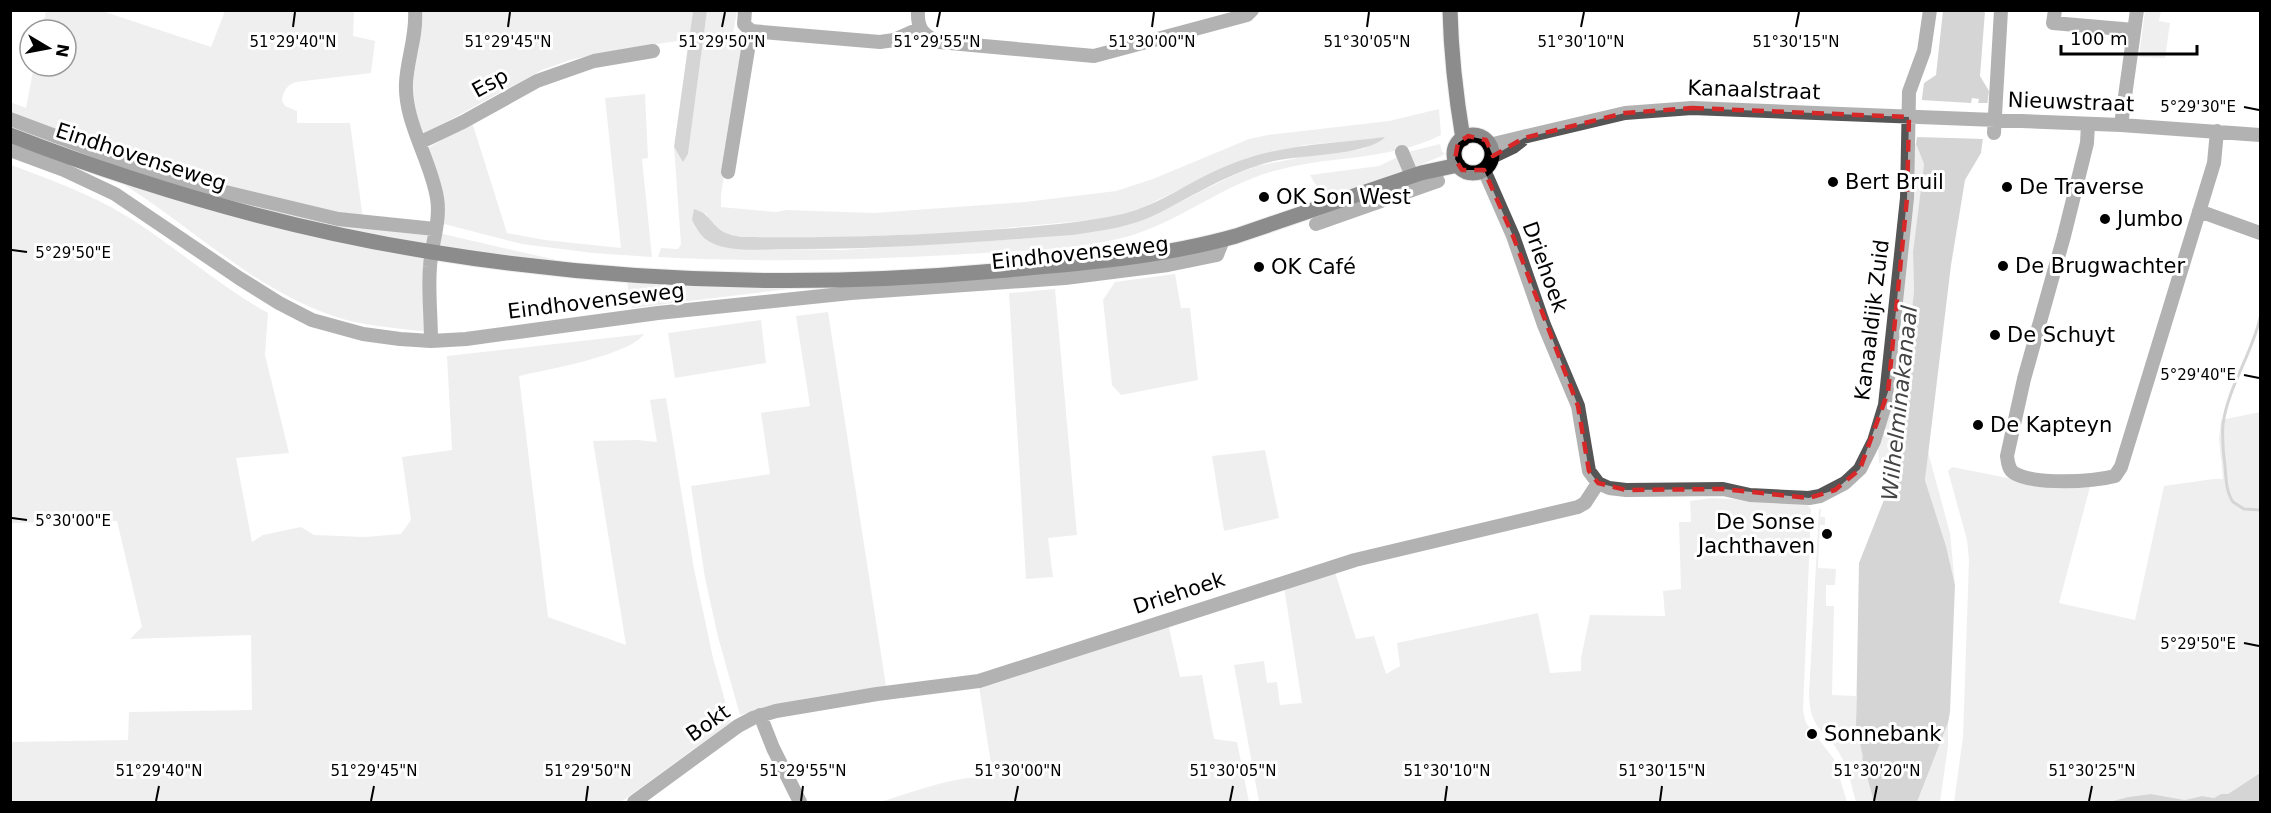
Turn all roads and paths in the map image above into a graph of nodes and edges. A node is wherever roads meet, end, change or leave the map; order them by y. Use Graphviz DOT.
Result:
graph roads {
  1 [pos="415,10"];
  2 [pos="745,10"];
  3 [pos="918,10"];
  4 [pos="1252,10"];
  5 [pos="1450,10"];
  6 [pos="1930,10"];
  7 [pos="2001,10"];
  8 [pos="2055,10"];
  9 [pos="2137,10"];
  10 [pos="920,29"];
  11 [pos="2134,30"];
  12 [pos="751,31"];
  13 [pos="653,51"];
  14 [pos="1914,117"];
  15 [pos="10,119"];
  16 [pos="2088,124"];
  17 [pos="1992,125"];
  18 [pos="2121,125"];
  19 [pos="2217,131"];
  20 [pos="10,135"];
  21 [pos="2260,135"];
  22 [pos="1468,137"];
  23 [pos="421,142"];
  24 [pos="10,150"];
  25 [pos="1402,152"];
  26 [pos="1456,159"];
  27 [pos="1485,161"];
  28 [pos="728,172"];
  29 [pos="1417,175"];
  30 [pos="1438,181"];
  31 [pos="1388,191"];
  32 [pos="2199,211"];
  33 [pos="1316,224"];
  34 [pos="435,229"];
  35 [pos="2260,233"];
  36 [pos="1223,240"];
  37 [pos="432,252"];
  38 [pos="431,341"];
  39 [pos="1598,483"];
  40 [pos="760,716"];
  41 [pos="634,802"];
  42 [pos="800,802"];
  1 -- 23 [label="street"];
  2 -- 12 [label="street"];
  3 -- 10 [label="street"];
  4 -- 10 [label="street"];
  5 -- 22 [label="main road"];
  6 -- 14 [label="street, Kanaaldijk Zuid"];
  7 -- 17 [label="street"];
  8 -- 11 [label="street"];
  9 -- 11 [label="street"];
  10 -- 12 [label="street"];
  11 -- 18 [label="street"];
  12 -- 28 [label="street"];
  13 -- 23 [label="street, Esp"];
  14 -- 17 [label="street, Kanaalstraat"];
  14 -- 27 [label="street, Kanaalstraat"];
  14 -- 39 [label="street, Kanaaldijk Zuid"];
  15 -- 34 [label="street, Eindhovenseweg"];
  16 -- 17 [label="street, Nieuwstraat"];
  16 -- 18 [label="street, Nieuwstraat"];
  16 -- 32 [label="street"];
  18 -- 19 [label="street, Nieuwstraat"];
  19 -- 21 [label="street, Nieuwstraat"];
  19 -- 32 [label="street"];
  20 -- 37 [label="main road, Eindhovenseweg"];
  22 -- 26 [label="main road"];
  22 -- 27 [label="main road"];
  23 -- 34 [label="street"];
  24 -- 38 [label="street, Eindhovenseweg"];
  25 -- 29 [label="street"];
  26 -- 27 [label="main road"];
  26 -- 29 [label="main road, Eindhovenseweg"];
  27 -- 39 [label="street, Driehoek"];
  29 -- 31 [label="main road, Eindhovenseweg"];
  30 -- 31 [label="street, Eindhovenseweg"];
  31 -- 33 [label="street, Eindhovenseweg"];
  31 -- 36 [label="main road, Eindhovenseweg"];
  32 -- 35 [label="street"];
  34 -- 37 [label="street"];
  36 -- 37 [label="main road, Eindhovenseweg"];
  36 -- 38 [label="street, Eindhovenseweg"];
  37 -- 38 [label="street"];
  39 -- 40 [label="street, Driehoek"];
  40 -- 41 [label="street, Bokt"];
  40 -- 42 [label="street, Bokt"];
}
